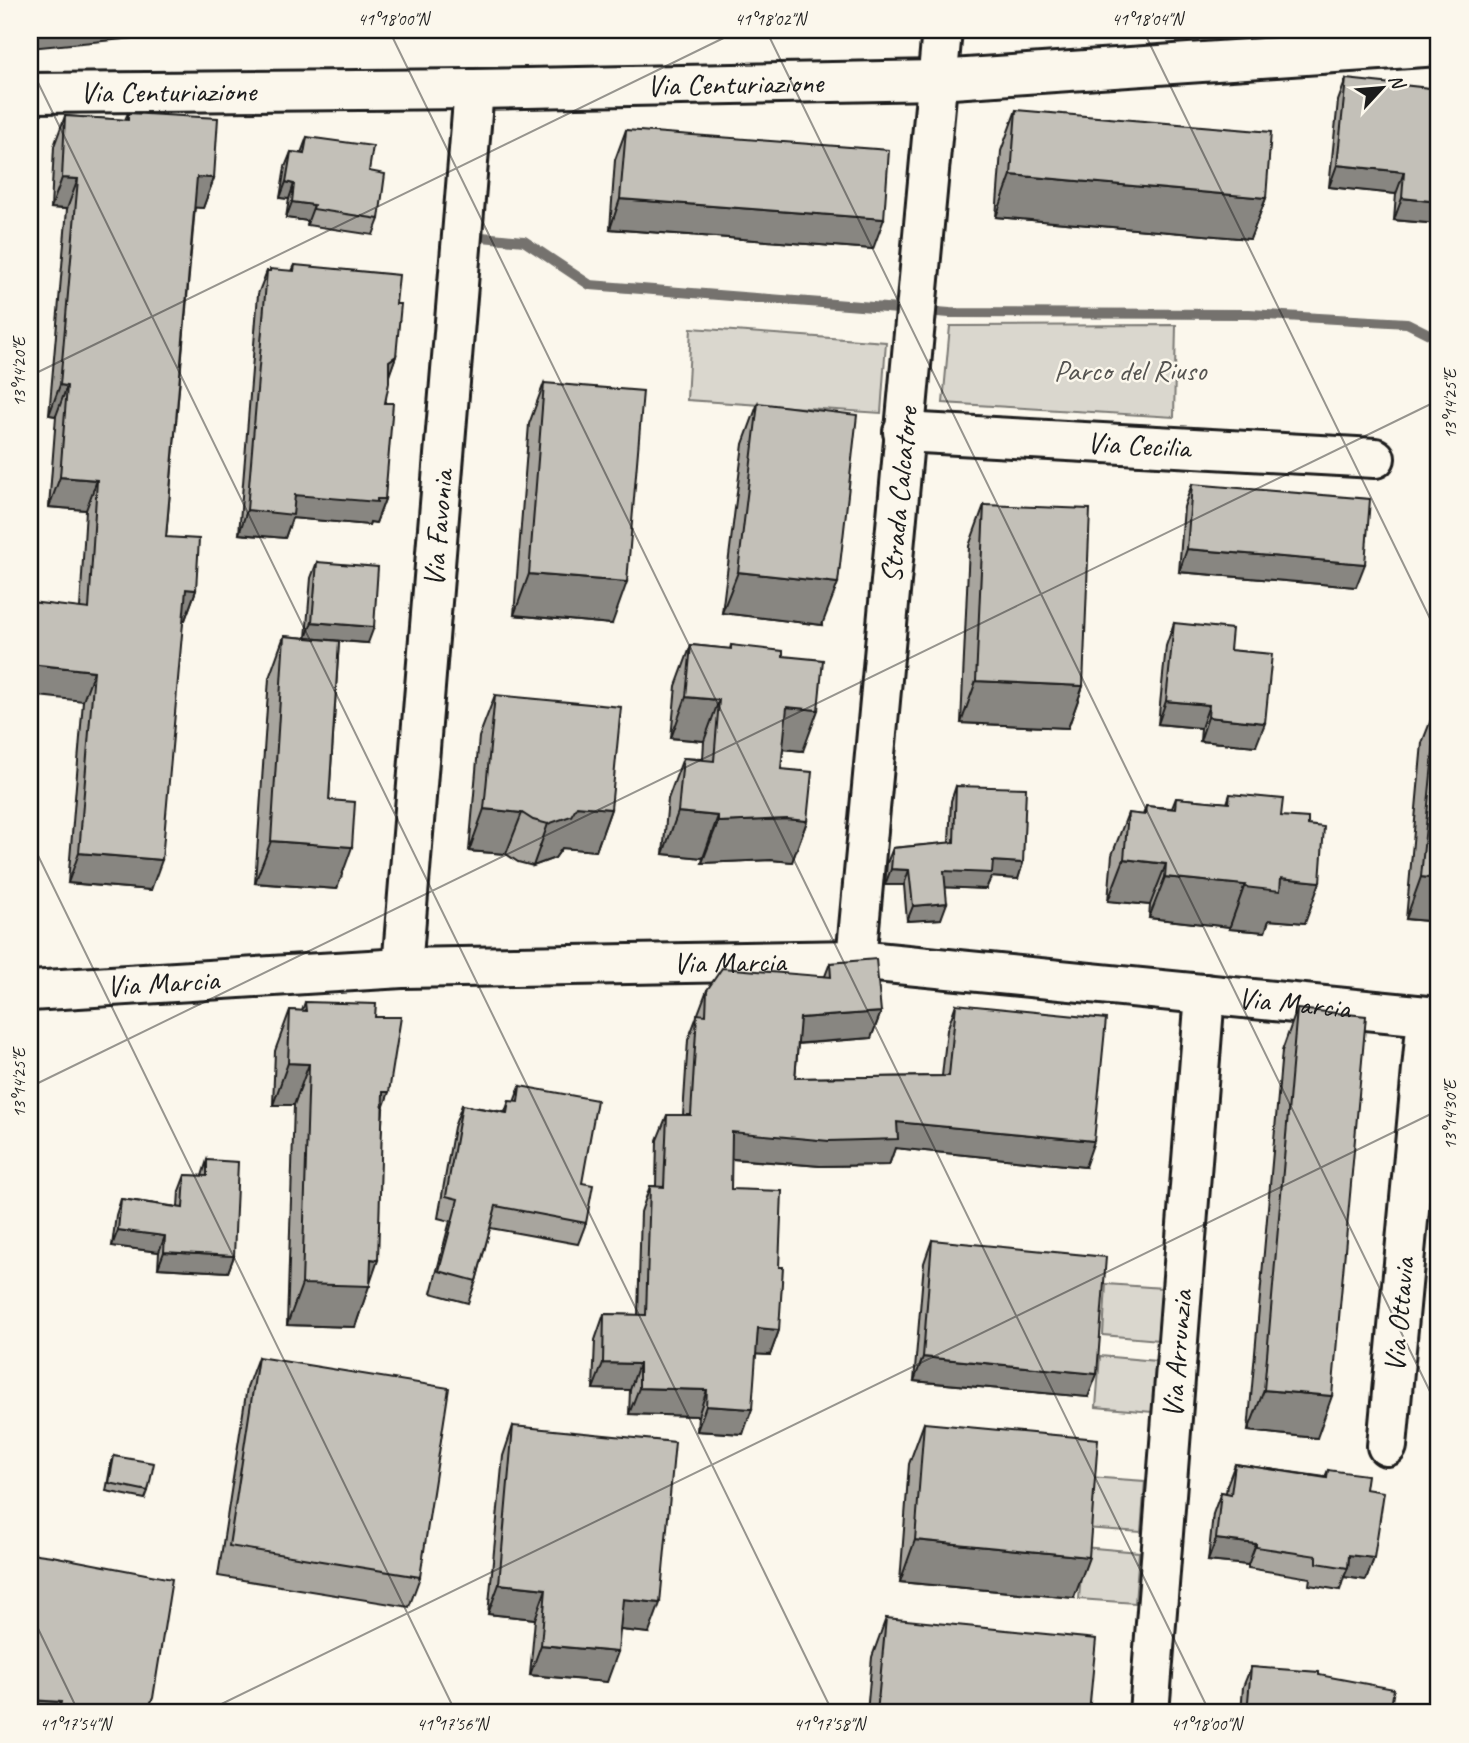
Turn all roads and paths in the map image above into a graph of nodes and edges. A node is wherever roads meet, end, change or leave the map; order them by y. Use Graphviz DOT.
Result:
graph roads {
  1 [pos="942,30"];
  2 [pos="1439,46"];
  3 [pos="937,80"];
  4 [pos="474,89"];
  5 [pos="30,93"];
  6 [pos="903,432"];
  7 [pos="1375,457"];
  8 [pos="856,960"];
  9 [pos="402,968"];
  10 [pos="30,991"];
  11 [pos="1205,994"];
  12 [pos="1427,1016"];
  13 [pos="1387,1446"];
  14 [pos="1149,1713"];
  1 -- 3 [label="street, Strada Calcatore"];
  2 -- 3 [label="street, Via Centuriazione"];
  3 -- 4 [label="street, Via Centuriazione"];
  3 -- 6 [label="street, Strada Calcatore"];
  4 -- 5 [label="street, Via Centuriazione"];
  4 -- 9 [label="street, Via Favonia"];
  6 -- 7 [label="street, Via Cecilia"];
  6 -- 8 [label="street, Strada Calcatore"];
  8 -- 9 [label="street, Via Marcia"];
  8 -- 11 [label="street, Via Marcia"];
  9 -- 10 [label="street, Via Marcia"];
  11 -- 12 [label="street, Via Marcia"];
  11 -- 14 [label="street, Via Arrunzia"];
  12 -- 13 [label="street, Via Ottavia"];
}
